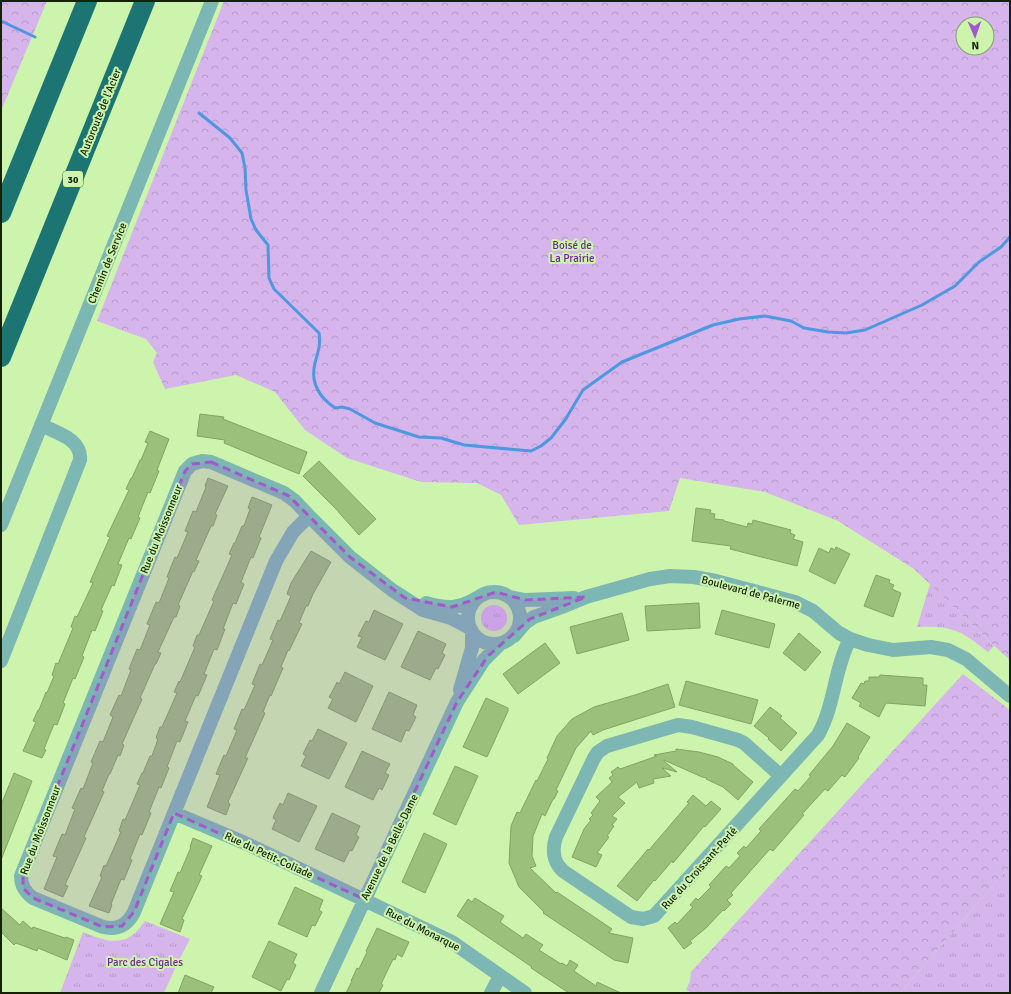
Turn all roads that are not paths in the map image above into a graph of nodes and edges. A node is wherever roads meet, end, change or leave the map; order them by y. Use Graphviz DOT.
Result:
graph roads {
  1 [pos="87,1"];
  2 [pos="145,1"];
  3 [pos="212,1"];
  4 [pos="1,213"];
  5 [pos="1,357"];
  6 [pos="42,425"];
  7 [pos="309,516"];
  8 [pos="1,525"];
  9 [pos="510,597"];
  10 [pos="586,597"];
  11 [pos="405,598"];
  12 [pos="477,598"];
  13 [pos="471,630"];
  14 [pos="514,636"];
  15 [pos="850,639"];
  16 [pos="500,644"];
  17 [pos="1,661"];
  18 [pos="1010,696"];
  19 [pos="457,702"];
  20 [pos="781,776"];
  21 [pos="174,813"];
  22 [pos="364,899"];
  23 [pos="500,976"];
  24 [pos="321,993"];
  25 [pos="491,993"];
  26 [pos="526,993"];
  1 -- 4 [label="highway"];
  2 -- 5 [label="highway, Autoroute de l'Acier / 30"];
  3 -- 6 [label="street, Chemin de Service"];
  6 -- 8 [label="street, Chemin de Service"];
  6 -- 17 [label="street"];
  7 -- 11 [label="street, Rue du Moissonneur"];
  7 -- 21 [label="street, Rue du Moissonneur"];
  7 -- 21 [label="street, Rue du Moissonneur"];
  9 -- 10 [label="street, Boulevard de Palerme"];
  9 -- 12 [label="street"];
  9 -- 14 [label="street"];
  10 -- 14 [label="street, Boulevard de Palerme"];
  10 -- 15 [label="street, Boulevard de Palerme"];
  11 -- 12 [label="street, Rue du Moissonneur"];
  11 -- 13 [label="street, Rue du Moissonneur"];
  12 -- 13 [label="street"];
  13 -- 16 [label="street"];
  13 -- 19 [label="street, Avenue de la Belle-Dame"];
  14 -- 16 [label="street"];
  15 -- 18 [label="street, Boulevard de Palerme"];
  15 -- 20 [label="street, Rue du Croissant-Perlé"];
  16 -- 19 [label="street, Avenue de la Belle-Dame"];
  19 -- 22 [label="street, Avenue de la Belle-Dame"];
  20 -- 20 [label="street, Rue du Croissant-Perlé"];
  21 -- 22 [label="street, Rue du Petit-Coliade"];
  22 -- 23 [label="street, Rue du Monarque"];
  22 -- 24 [label="street, Avenue de la Belle-Dame"];
  23 -- 25 [label="street"];
  23 -- 26 [label="street, Rue du Monarque"];
}
